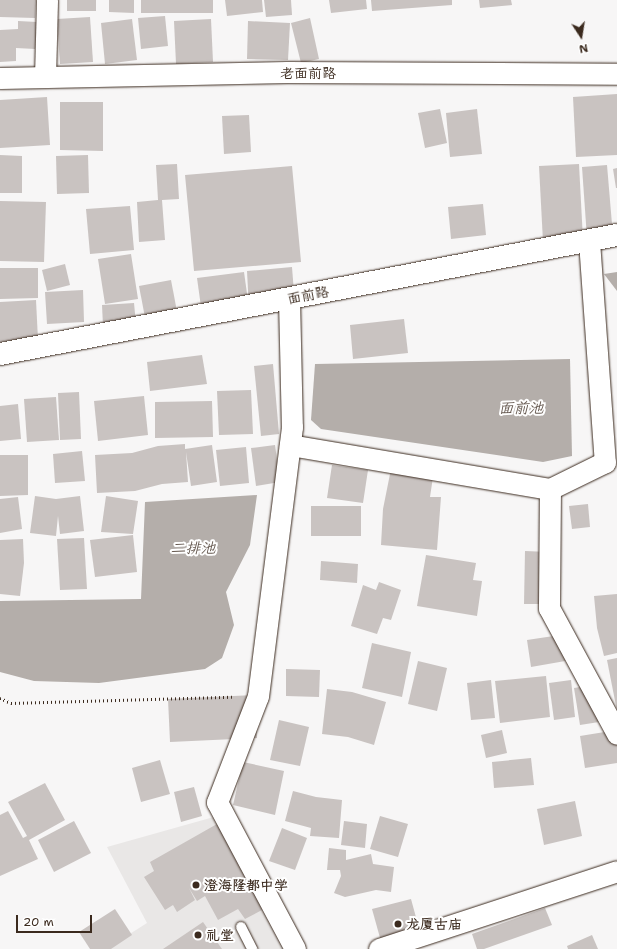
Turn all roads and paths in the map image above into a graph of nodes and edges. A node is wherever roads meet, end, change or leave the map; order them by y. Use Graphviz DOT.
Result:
graph roads {
  1 [pos="47,0"];
  2 [pos="617,74"];
  3 [pos="45,77"];
  4 [pos="0,78"];
  5 [pos="617,235"];
  6 [pos="589,241"];
  7 [pos="289,298"];
  8 [pos="0,354"];
  9 [pos="290,445"];
  10 [pos="611,459"];
  11 [pos="550,489"];
  12 [pos="258,696"];
  13 [pos="0,698"];
  14 [pos="617,734"];
  15 [pos="617,871"];
  16 [pos="241,927"];
  17 [pos="252,949"];
  18 [pos="296,949"];
  19 [pos="379,949"];
  1 -- 3 [label="street"];
  2 -- 3 [label="street, 老面前路"];
  3 -- 4 [label="street, 老面前路"];
  5 -- 6 [label="street, 面前路"];
  6 -- 7 [label="street, 面前路"];
  6 -- 10 [label="street"];
  7 -- 8 [label="street, 面前路"];
  7 -- 9 [label="street"];
  9 -- 11 [label="street"];
  9 -- 12 [label="street"];
  10 -- 11 [label="street"];
  11 -- 14 [label="street"];
  12 -- 13 [label="path"];
  12 -- 18 [label="street"];
  15 -- 19 [label="street"];
  16 -- 17 [label="lane"];
}
